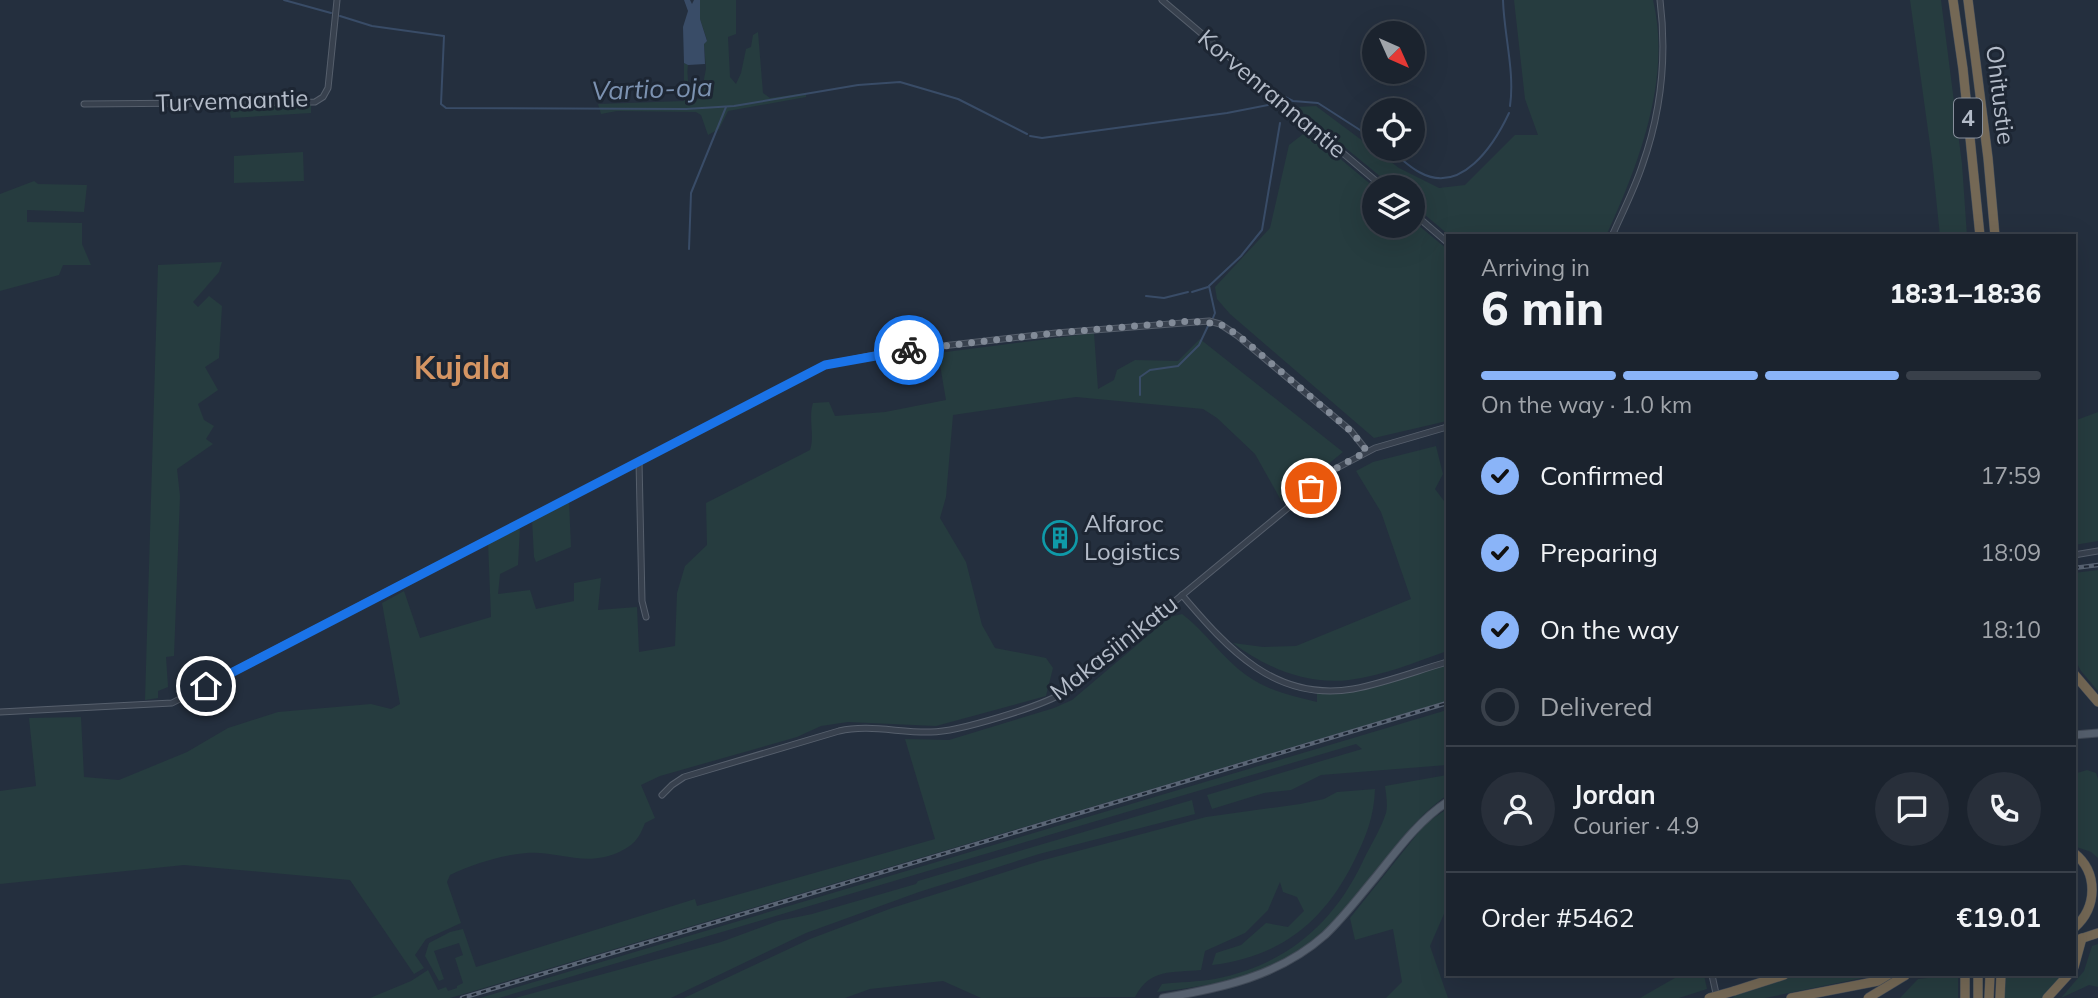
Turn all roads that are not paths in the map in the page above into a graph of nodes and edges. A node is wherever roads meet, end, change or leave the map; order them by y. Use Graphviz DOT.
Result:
graph roads {
  1 [pos="337,0"];
  2 [pos="1162,0"];
  3 [pos="1660,0"];
  4 [pos="1953,0"];
  5 [pos="1968,0"];
  6 [pos="84,104"];
  7 [pos="1369,175"];
  8 [pos="1425,223"];
  9 [pos="1613,234"];
  10 [pos="1980,234"];
  11 [pos="1995,234"];
  12 [pos="1446,241"];
  13 [pos="1446,427"];
  14 [pos="1367,451"];
  15 [pos="639,461"];
  16 [pos="2098,551"];
  17 [pos="2076,555"];
  18 [pos="1182,595"];
  19 [pos="646,617"];
  20 [pos="1446,662"];
  21 [pos="2076,676"];
  22 [pos="2098,702"];
  23 [pos="0,712"];
  24 [pos="2098,733"];
  25 [pos="2076,734"];
  26 [pos="662,795"];
  27 [pos="1446,803"];
  28 [pos="2076,854"];
  29 [pos="2076,926"];
  30 [pos="2098,933"];
  31 [pos="2078,939"];
  32 [pos="1712,976"];
  33 [pos="1781,976"];
  34 [pos="1903,976"];
  35 [pos="1906,976"];
  36 [pos="1965,976"];
  37 [pos="1978,976"];
  38 [pos="1990,976"];
  39 [pos="2001,976"];
  40 [pos="2067,976"];
  41 [pos="1163,998"];
  42 [pos="1709,998"];
  43 [pos="1717,998"];
  44 [pos="1791,998"];
  45 [pos="1868,998"];
  46 [pos="1965,998"];
  47 [pos="1978,998"];
  48 [pos="1989,998"];
  49 [pos="2000,998"];
  50 [pos="2047,998"];
  1 -- 6 [label="street, Turvemaantie"];
  2 -- 7 [label="street, Korvenrannantie"];
  3 -- 9 [label="street"];
  4 -- 10 [label="highway, Ohitustie / 4"];
  5 -- 11 [label="highway, Ohitustie / 4"];
  8 -- 12 [label="street"];
  13 -- 14 [label="street, Makasiinikatu"];
  14 -- 15 [label="street"];
  14 -- 18 [label="street, Makasiinikatu"];
  15 -- 19 [label="street"];
  15 -- 23 [label="street"];
  16 -- 17 [label="street"];
  18 -- 20 [label="street"];
  18 -- 26 [label="street, Makasiinikatu"];
  21 -- 22 [label="highway"];
  24 -- 25 [label="main road"];
  27 -- 41 [label="main road"];
  28 -- 29 [label="highway"];
  30 -- 31 [label="highway"];
  32 -- 43 [label="street"];
  33 -- 42 [label="highway, bridge"];
  34 -- 44 [label="highway"];
  35 -- 45 [label="highway, bridge"];
  36 -- 46 [label="highway"];
  37 -- 47 [label="highway"];
  38 -- 48 [label="highway"];
  39 -- 49 [label="highway"];
  40 -- 50 [label="highway"];
}
